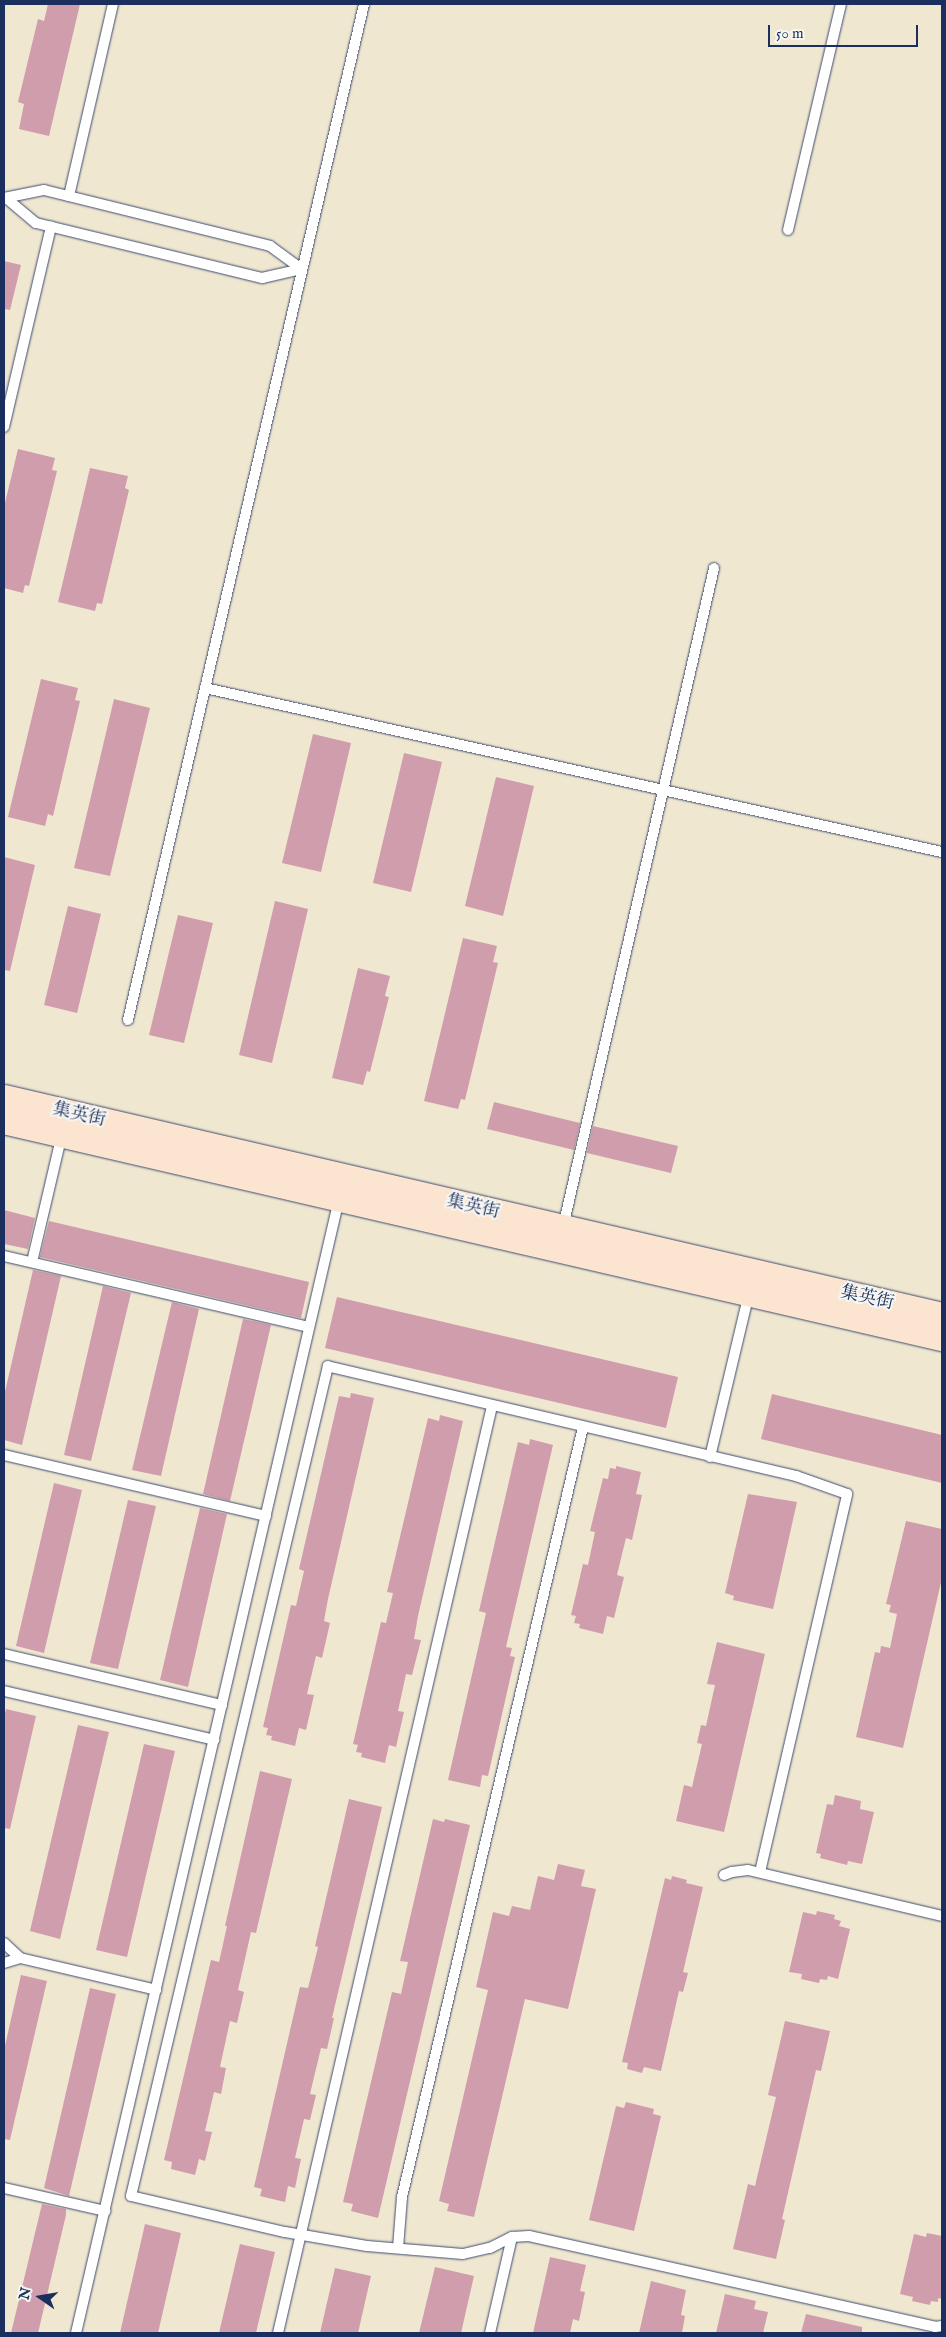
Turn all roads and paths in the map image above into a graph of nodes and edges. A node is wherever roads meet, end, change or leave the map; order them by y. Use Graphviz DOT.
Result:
graph roads {
  1 [pos="113,4"];
  2 [pos="364,4"];
  3 [pos="841,4"];
  4 [pos="69,196"];
  5 [pos="5,198"];
  6 [pos="51,226"];
  7 [pos="788,230"];
  8 [pos="302,270"];
  9 [pos="4,427"];
  10 [pos="714,568"];
  11 [pos="205,688"];
  12 [pos="663,790"];
  13 [pos="942,852"];
  14 [pos="128,1020"];
  15 [pos="4,1099"];
  16 [pos="4,1120"];
  17 [pos="62,1133"];
  18 [pos="340,1198"];
  19 [pos="563,1229"];
  20 [pos="4,1256"];
  21 [pos="32,1262"];
  22 [pos="749,1292"];
  23 [pos="942,1317"];
  24 [pos="310,1327"];
  25 [pos="942,1337"];
  26 [pos="492,1406"];
  27 [pos="583,1427"];
  28 [pos="4,1455"];
  29 [pos="710,1457"];
  30 [pos="266,1516"];
  31 [pos="4,1654"];
  32 [pos="4,1691"];
  33 [pos="222,1705"];
  34 [pos="214,1740"];
  35 [pos="760,1872"];
  36 [pos="724,1875"];
  37 [pos="942,1916"];
  38 [pos="4,1943"];
  39 [pos="20,1958"];
  40 [pos="4,1963"];
  41 [pos="156,1990"];
  42 [pos="4,2188"];
  43 [pos="105,2211"];
  44 [pos="300,2235"];
  45 [pos="512,2237"];
  46 [pos="398,2248"];
  47 [pos="942,2326"];
  48 [pos="76,2333"];
  49 [pos="278,2333"];
  50 [pos="490,2333"];
  1 -- 4 [label="lane"];
  2 -- 8 [label="lane"];
  3 -- 7 [label="lane"];
  4 -- 5 [label="lane"];
  4 -- 8 [label="lane"];
  5 -- 6 [label="lane"];
  6 -- 8 [label="lane"];
  6 -- 9 [label="lane"];
  8 -- 11 [label="lane"];
  10 -- 12 [label="lane"];
  11 -- 12 [label="lane"];
  11 -- 14 [label="lane"];
  12 -- 13 [label="lane"];
  12 -- 19 [label="lane"];
  15 -- 19 [label="main road, 集英街"];
  16 -- 17 [label="main road, 集英街"];
  17 -- 18 [label="main road, 集英街"];
  17 -- 21 [label="lane"];
  18 -- 22 [label="main road, 集英街"];
  18 -- 24 [label="lane"];
  19 -- 23 [label="main road, 集英街"];
  20 -- 21 [label="lane"];
  21 -- 24 [label="lane"];
  22 -- 25 [label="main road, 集英街"];
  22 -- 29 [label="lane"];
  24 -- 30 [label="lane"];
  26 -- 27 [label="lane"];
  26 -- 44 [label="lane"];
  26 -- 44 [label="lane"];
  27 -- 29 [label="lane"];
  27 -- 46 [label="lane"];
  28 -- 30 [label="lane"];
  29 -- 35 [label="lane"];
  30 -- 33 [label="lane"];
  31 -- 33 [label="lane"];
  32 -- 34 [label="lane"];
  33 -- 34 [label="lane"];
  34 -- 41 [label="lane"];
  35 -- 36 [label="lane"];
  35 -- 37 [label="lane"];
  38 -- 39 [label="lane"];
  39 -- 40 [label="lane"];
  39 -- 41 [label="lane"];
  41 -- 43 [label="lane"];
  42 -- 43 [label="lane"];
  43 -- 48 [label="lane"];
  44 -- 46 [label="lane"];
  44 -- 49 [label="lane"];
  45 -- 46 [label="lane"];
  45 -- 47 [label="lane"];
  45 -- 50 [label="lane"];
}
